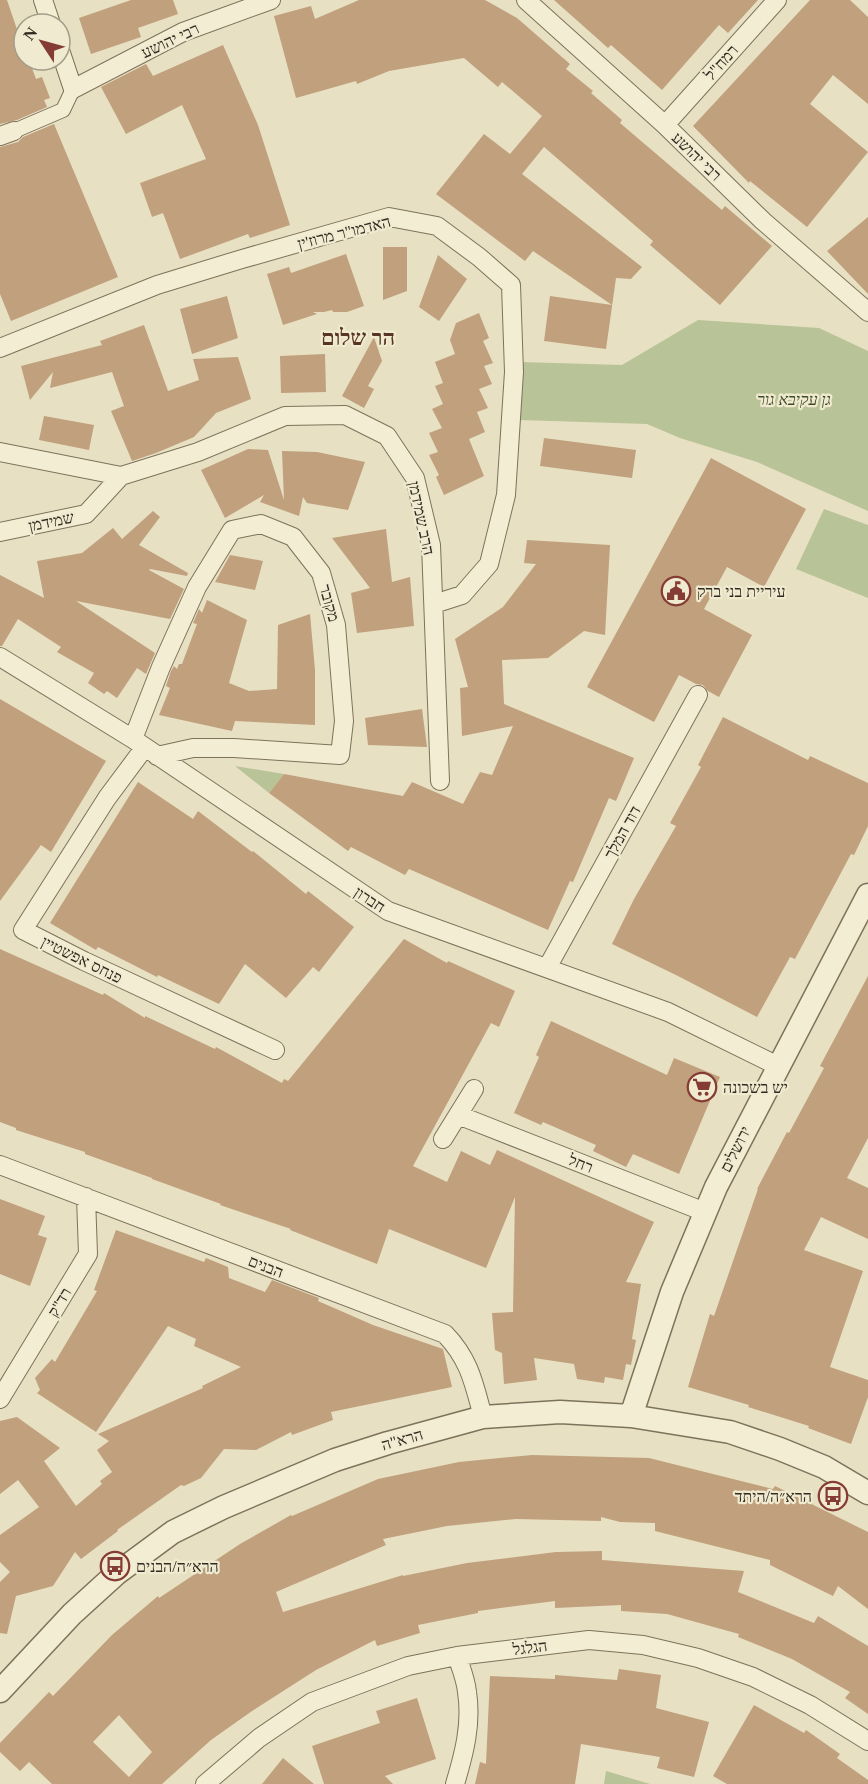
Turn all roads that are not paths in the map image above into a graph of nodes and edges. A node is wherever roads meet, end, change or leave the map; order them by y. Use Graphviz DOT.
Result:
graph roads {
  1 [pos="271,0"];
  2 [pos="777,0"];
  3 [pos="531,1"];
  4 [pos="67,72"];
  5 [pos="73,89"];
  6 [pos="665,125"];
  7 [pos="7,134"];
  8 [pos="868,312"];
  9 [pos="0,348"];
  10 [pos="0,452"];
  11 [pos="121,476"];
  12 [pos="0,532"];
  13 [pos="434,604"];
  14 [pos="0,657"];
  15 [pos="698,695"];
  16 [pos="145,748"];
  17 [pos="440,781"];
  18 [pos="867,899"];
  19 [pos="547,968"];
  20 [pos="275,1050"];
  21 [pos="778,1066"];
  22 [pos="474,1089"];
  23 [pos="458,1115"];
  24 [pos="443,1139"];
  25 [pos="0,1165"];
  26 [pos="86,1197"];
  27 [pos="705,1212"];
  28 [pos="0,1399"];
  29 [pos="631,1416"];
  30 [pos="483,1417"];
  31 [pos="868,1493"];
  32 [pos="457,1656"];
  33 [pos="0,1691"];
  34 [pos="868,1741"];
  35 [pos="205,1784"];
  36 [pos="455,1784"];
  1 -- 5 [label="street, רבי יהושע"];
  2 -- 6 [label="street, רמח\"ל"];
  3 -- 6 [label="street, רבי יהושע"];
  4 -- 5 [label="street"];
  5 -- 7 [label="street"];
  6 -- 8 [label="street, רבי יהושע"];
  9 -- 13 [label="street, האדמו\"ר מרוז'ין"];
  10 -- 11 [label="street"];
  11 -- 12 [label="street, שמידמן"];
  11 -- 13 [label="street, הרב שמידמן"];
  13 -- 17 [label="street, הרב שמידמן"];
  14 -- 16 [label="street, חברון"];
  15 -- 19 [label="street, דוד המלך"];
  16 -- 16 [label="street, מקובר"];
  16 -- 19 [label="street, חברון"];
  16 -- 20 [label="street, פנחס אפשטיין"];
  18 -- 21 [label="street, ירושלים"];
  19 -- 21 [label="street, חברון"];
  21 -- 27 [label="street, ירושלים"];
  22 -- 23 [label="street"];
  23 -- 24 [label="street"];
  23 -- 27 [label="street, רחל"];
  25 -- 26 [label="street, הבנים"];
  26 -- 28 [label="street, רד\"ק"];
  26 -- 30 [label="street, הבנים"];
  27 -- 29 [label="street, ירושלים"];
  29 -- 30 [label="street, הרא\"ה"];
  29 -- 31 [label="street, הרא\"ה"];
  30 -- 33 [label="street, הרא\"ה"];
  32 -- 34 [label="street, הגלגל"];
  32 -- 35 [label="street, הגלגל"];
  32 -- 36 [label="street"];
}
